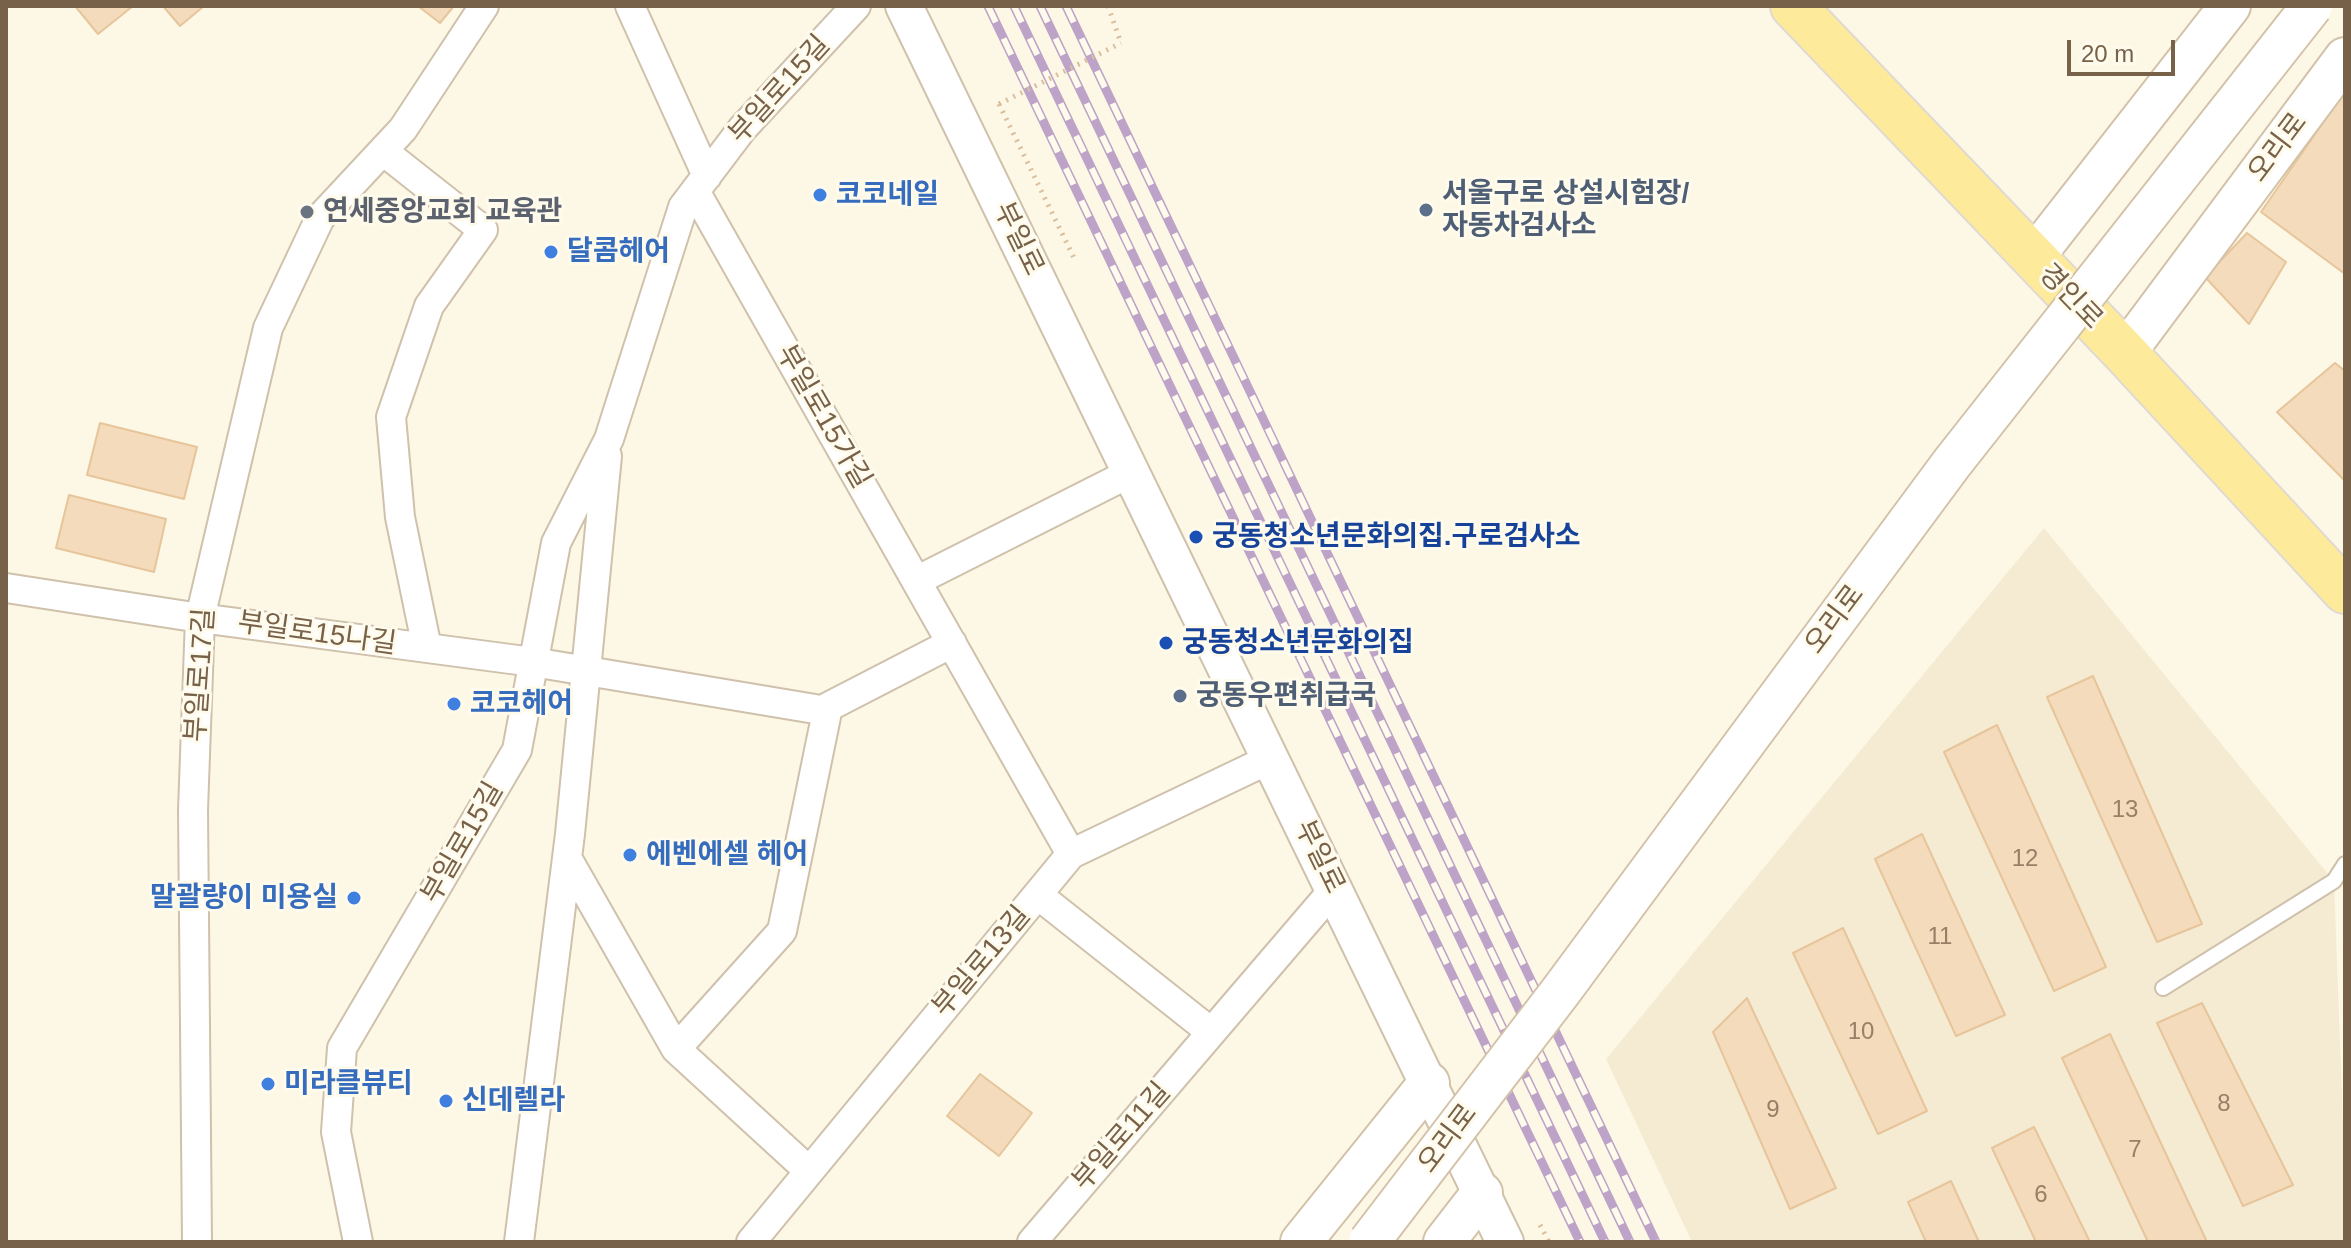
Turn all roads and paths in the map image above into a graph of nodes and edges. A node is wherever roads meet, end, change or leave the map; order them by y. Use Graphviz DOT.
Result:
graph roads {
  1 [pos="484,6"];
  2 [pos="630,6"];
  3 [pos="856,6"];
  4 [pos="904,6"];
  5 [pos="1108,6"];
  6 [pos="1793,6"];
  7 [pos="2230,6"];
  8 [pos="2312,6"];
  9 [pos="2345,58"];
  10 [pos="383,151"];
  11 [pos="701,184"];
  12 [pos="2033,258"];
  13 [pos="1075,260"];
  14 [pos="2125,353"];
  15 [pos="609,439"];
  16 [pos="1132,472"];
  17 [pos="916,581"];
  18 [pos="6,588"];
  19 [pos="2345,591"];
  20 [pos="200,618"];
  21 [pos="952,643"];
  22 [pos="427,648"];
  23 [pos="533,662"];
  24 [pos="586,671"];
  25 [pos="827,711"];
  26 [pos="1272,758"];
  27 [pos="1071,854"];
  28 [pos="567,858"];
  29 [pos="2345,864"];
  30 [pos="1335,888"];
  31 [pos="1038,895"];
  32 [pos="2163,988"];
  33 [pos="1211,1032"];
  34 [pos="676,1049"];
  35 [pos="1429,1083"];
  36 [pos="809,1171"];
  37 [pos="1482,1193"];
  38 [pos="197,1242"];
  39 [pos="358,1242"];
  40 [pos="519,1242"];
  41 [pos="751,1242"];
  42 [pos="1032,1242"];
  43 [pos="1301,1242"];
  44 [pos="1369,1242"];
  45 [pos="1444,1242"];
  46 [pos="1505,1242"];
  1 -- 10 [label="street, 부일로17길"];
  2 -- 11 [label="street, 부일로15길"];
  3 -- 11 [label="street, 부일로15길"];
  4 -- 16 [label="street, 부일로"];
  5 -- 13 [label="path, bridge"];
  6 -- 12 [label="main road, 경인로"];
  7 -- 12 [label="main road"];
  8 -- 44 [label="main road, 오리로, bridge"];
  9 -- 14 [label="main road, 오리로"];
  10 -- 20 [label="street, 부일로17길"];
  10 -- 22 [label="street"];
  11 -- 15 [label="street, 부일로15길"];
  11 -- 17 [label="street, 부일로15가길"];
  12 -- 14 [label="main road, 경인로"];
  14 -- 19 [label="main road, 경인로"];
  15 -- 23 [label="street, 부일로15길"];
  15 -- 24 [label="street, 부일로15길"];
  16 -- 17 [label="street"];
  16 -- 26 [label="street, 부일로"];
  17 -- 21 [label="street, 부일로15가길"];
  18 -- 20 [label="street, 부일로15나길"];
  20 -- 22 [label="street, 부일로15나길"];
  20 -- 38 [label="street, 부일로17길"];
  21 -- 25 [label="street"];
  21 -- 27 [label="street, 부일로15가길"];
  22 -- 23 [label="street, 부일로15나길"];
  23 -- 24 [label="street"];
  23 -- 39 [label="street, 부일로15길"];
  24 -- 25 [label="street"];
  24 -- 28 [label="street, 부일로15길"];
  25 -- 34 [label="street"];
  26 -- 27 [label="street, 부일로13길"];
  26 -- 30 [label="street, 부일로"];
  27 -- 31 [label="street, 부일로13길"];
  28 -- 34 [label="street"];
  28 -- 40 [label="street, 부일로15길"];
  29 -- 32 [label="lane"];
  30 -- 33 [label="street, 부일로11길"];
  30 -- 35 [label="street, 부일로"];
  31 -- 33 [label="street"];
  31 -- 36 [label="street, 부일로13길"];
  33 -- 42 [label="street, 부일로11길"];
  34 -- 36 [label="street"];
  35 -- 37 [label="street, 부일로"];
  35 -- 43 [label="main road"];
  36 -- 41 [label="street, 부일로13길"];
  37 -- 45 [label="main road"];
  37 -- 46 [label="street, 부일로"];
}
